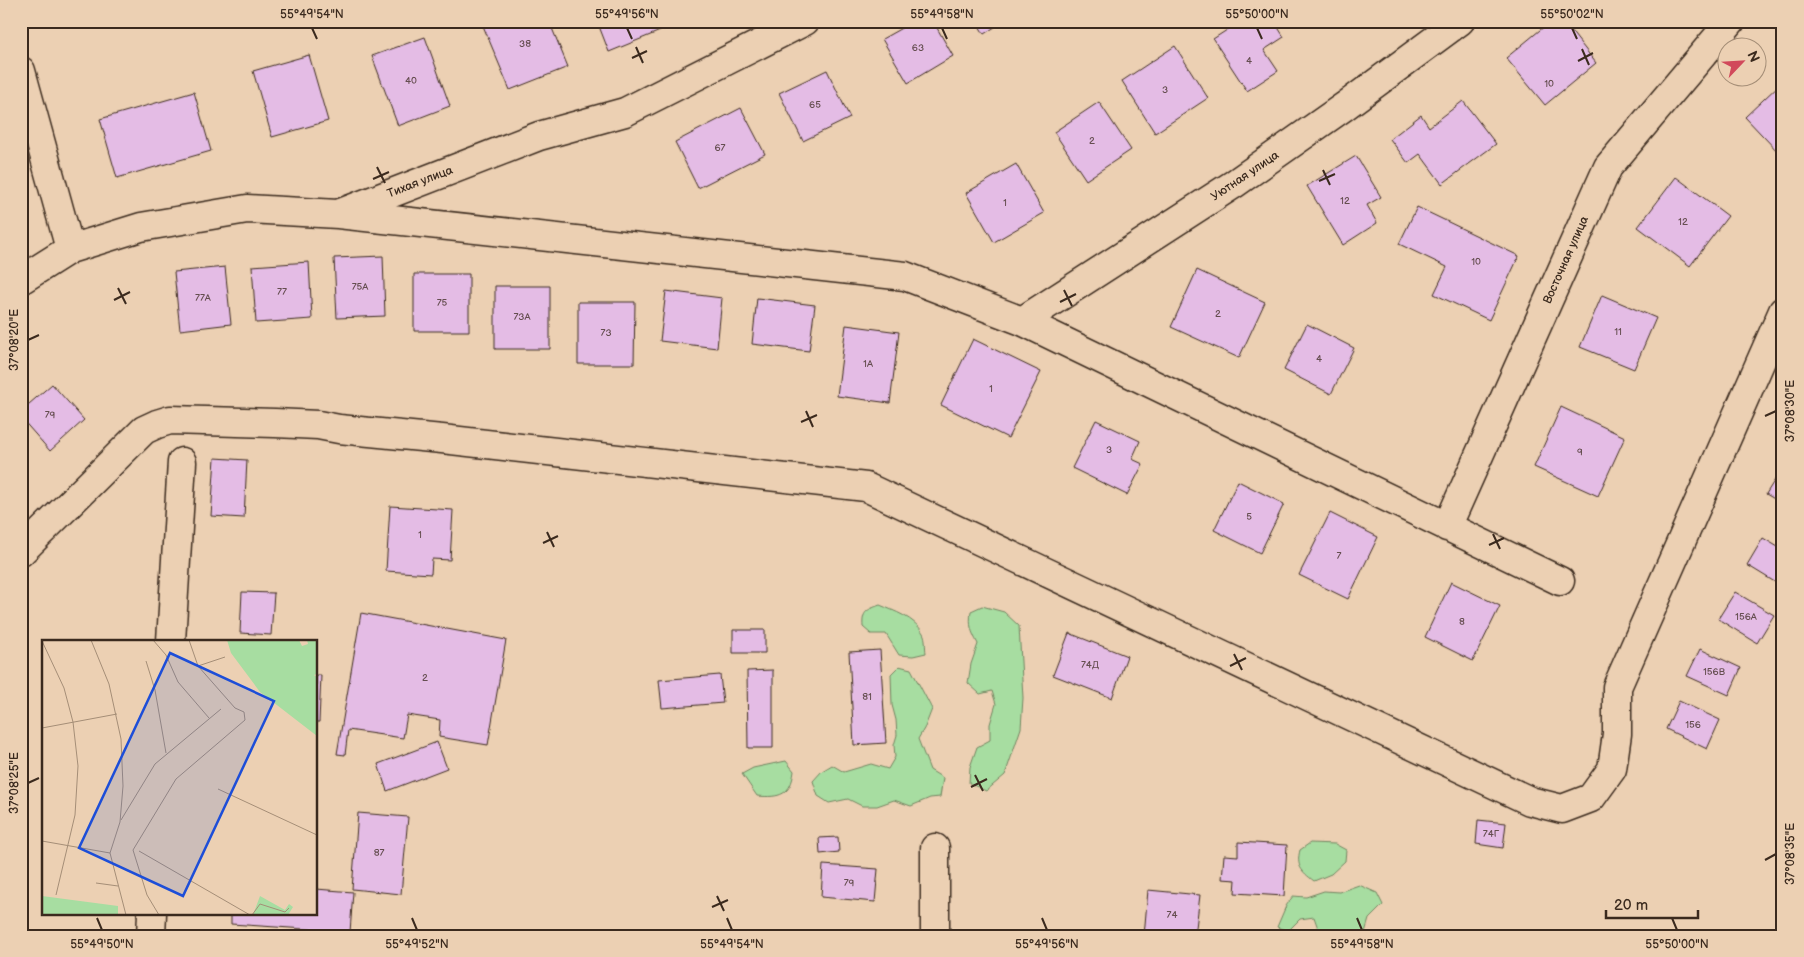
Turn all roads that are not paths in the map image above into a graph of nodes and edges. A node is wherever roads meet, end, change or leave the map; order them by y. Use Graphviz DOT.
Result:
graph roads {
  1 [pos="805,21"];
  2 [pos="1460,21"];
  3 [pos="1731,21"];
  4 [pos="21,71"];
  5 [pos="338,214"];
  6 [pos="70,249"];
  7 [pos="21,280"];
  8 [pos="1783,311"];
  9 [pos="1022,321"];
  10 [pos="182,462"];
  11 [pos="1447,526"];
  12 [pos="21,552"];
  13 [pos="1560,581"];
  14 [pos="170,640"];
  15 [pos="934,848"];
  16 [pos="152,914"];
  17 [pos="151,936"];
  18 [pos="935,936"];
  1 -- 5 [label="street, Тихая улица"];
  2 -- 9 [label="street, Уютная улица"];
  3 -- 11 [label="street, Восточная улица"];
  4 -- 6 [label="street"];
  5 -- 6 [label="street, Тихая улица"];
  5 -- 9 [label="street"];
  6 -- 7 [label="street, Тихая улица"];
  8 -- 12 [label="street"];
  9 -- 11 [label="street"];
  10 -- 14 [label="street"];
  11 -- 13 [label="street"];
  15 -- 18 [label="street"];
  16 -- 17 [label="street"];
}
